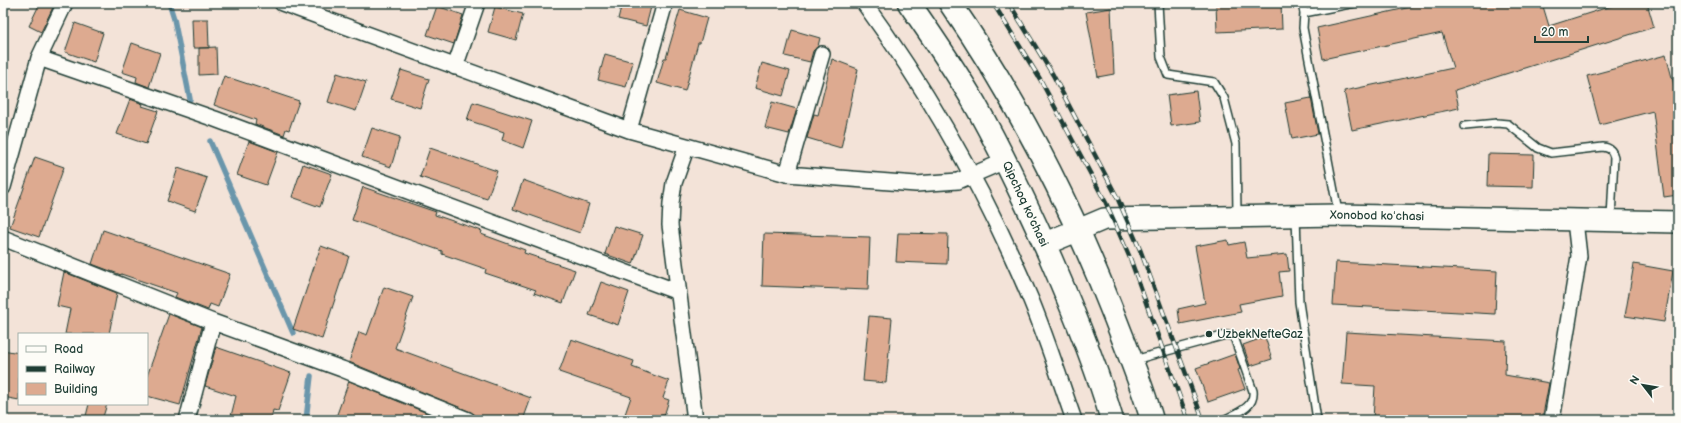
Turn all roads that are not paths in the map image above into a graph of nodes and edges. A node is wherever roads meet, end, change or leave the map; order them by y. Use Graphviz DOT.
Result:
graph roads {
  1 [pos="65,3"];
  2 [pos="282,3"];
  3 [pos="478,3"];
  4 [pos="665,3"];
  5 [pos="864,3"];
  6 [pos="909,3"];
  7 [pos="950,3"];
  8 [pos="1158,3"];
  9 [pos="1302,3"];
  10 [pos="1355,3"];
  11 [pos="1304,13"];
  12 [pos="822,54"];
  13 [pos="39,58"];
  14 [pos="456,67"];
  15 [pos="1465,126"];
  16 [pos="629,130"];
  17 [pos="1036,145"];
  18 [pos="687,146"];
  19 [pos="1005,160"];
  20 [pos="787,174"];
  21 [pos="972,176"];
  22 [pos="3,187"];
  23 [pos="1296,215"];
  24 [pos="1339,215"];
  25 [pos="1237,216"];
  26 [pos="1575,221"];
  27 [pos="1611,222"];
  28 [pos="1678,222"];
  29 [pos="1078,230"];
  30 [pos="3,238"];
  31 [pos="1044,244"];
  32 [pos="678,292"];
  33 [pos="213,322"];
  34 [pos="1131,361"];
  35 [pos="187,420"];
  36 [pos="468,420"];
  37 [pos="695,420"];
  38 [pos="1074,420"];
  39 [pos="1112,420"];
  40 [pos="1152,420"];
  41 [pos="1224,420"];
  42 [pos="1317,420"];
  43 [pos="1552,420"];
  1 -- 13 [label="street"];
  2 -- 14 [label="street"];
  3 -- 14 [label="street"];
  4 -- 16 [label="street"];
  5 -- 21 [label="street"];
  6 -- 19 [label="main road, Qipchoq ko'chasi"];
  7 -- 17 [label="main road"];
  8 -- 25 [label="lane"];
  9 -- 11 [label="lane"];
  10 -- 11 [label="lane"];
  11 -- 24 [label="lane"];
  12 -- 20 [label="street"];
  13 -- 22 [label="street"];
  13 -- 32 [label="street"];
  14 -- 16 [label="street"];
  15 -- 27 [label="lane"];
  16 -- 18 [label="street"];
  17 -- 19 [label="main road"];
  17 -- 29 [label="main road"];
  18 -- 20 [label="street"];
  18 -- 32 [label="street"];
  19 -- 21 [label="street"];
  19 -- 31 [label="main road, Qipchoq ko'chasi"];
  20 -- 21 [label="street"];
  21 -- 38 [label="street"];
  23 -- 24 [label="main road, Xonobod koʻchasi"];
  23 -- 25 [label="main road, Xonobod koʻchasi"];
  23 -- 42 [label="lane"];
  24 -- 26 [label="main road, Xonobod koʻchasi"];
  25 -- 29 [label="main road, Xonobod koʻchasi"];
  26 -- 27 [label="main road, Xonobod koʻchasi"];
  26 -- 43 [label="street"];
  27 -- 28 [label="main road, Xonobod koʻchasi"];
  29 -- 31 [label="main road"];
  29 -- 34 [label="main road"];
  30 -- 33 [label="street"];
  31 -- 39 [label="main road, Qipchoq ko'chasi"];
  32 -- 37 [label="street"];
  33 -- 35 [label="street"];
  33 -- 36 [label="street"];
  34 -- 40 [label="main road"];
  34 -- 41 [label="lane"];
}
